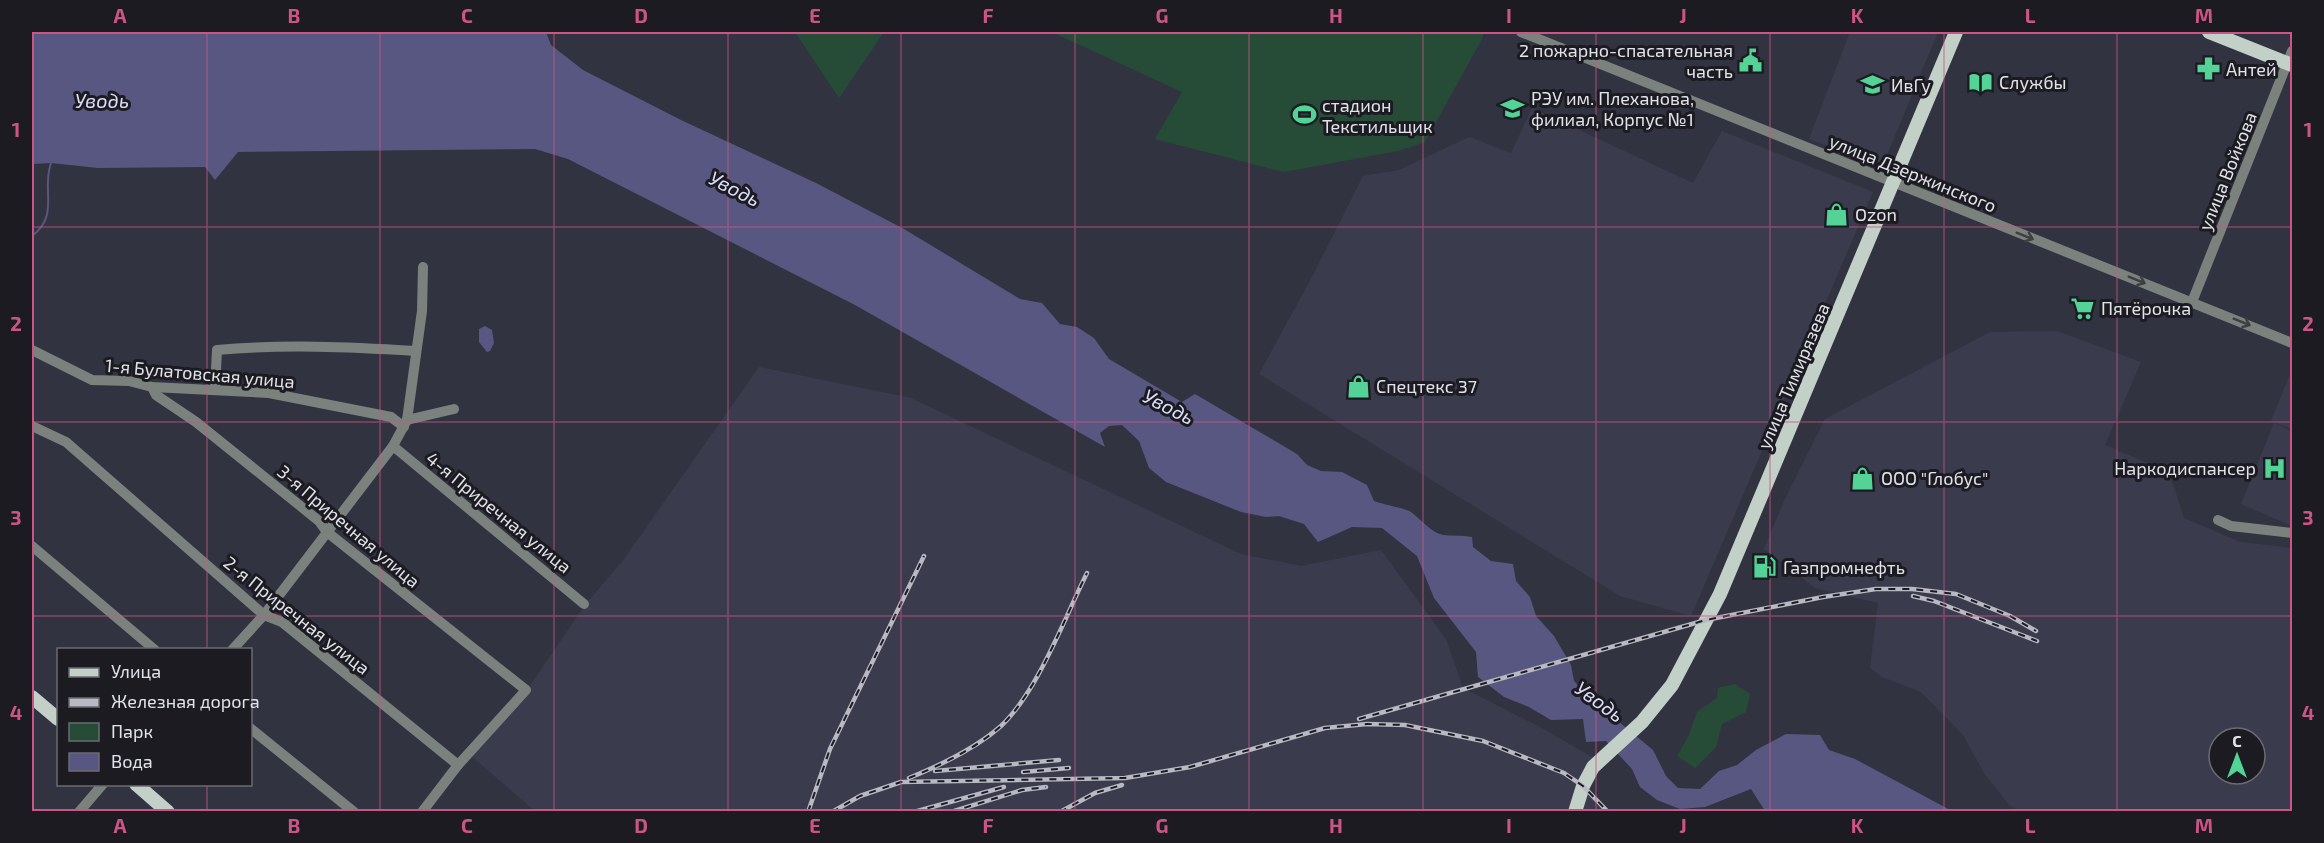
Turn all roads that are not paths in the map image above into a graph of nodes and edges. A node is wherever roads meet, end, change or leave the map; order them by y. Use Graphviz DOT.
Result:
graph roads {
  1 [pos="1521,32"];
  2 [pos="1956,32"];
  3 [pos="2209,32"];
  4 [pos="2291,60"];
  5 [pos="1893,183"];
  6 [pos="423,267"];
  7 [pos="2192,302"];
  8 [pos="2292,342"];
  9 [pos="32,350"];
  10 [pos="416,351"];
  11 [pos="152,387"];
  12 [pos="215,390"];
  13 [pos="454,409"];
  14 [pos="406,423"];
  15 [pos="32,426"];
  16 [pos="393,446"];
  17 [pos="2218,520"];
  18 [pos="327,532"];
  19 [pos="2292,533"];
  20 [pos="32,546"];
  21 [pos="584,604"];
  22 [pos="264,615"];
  23 [pos="153,648"];
  24 [pos="234,648"];
  25 [pos="32,697"];
  26 [pos="57,719"];
  27 [pos="252,730"];
  28 [pos="458,765"];
  29 [pos="101,786"];
  30 [pos="138,786"];
  31 [pos="79,812"];
  32 [pos="168,812"];
  33 [pos="354,812"];
  34 [pos="422,812"];
  35 [pos="1575,812"];
  1 -- 5 [label="street, улица Дзержинского"];
  2 -- 5 [label="main road, улица Тимирязева"];
  3 -- 4 [label="main road"];
  4 -- 7 [label="street, улица Войкова"];
  5 -- 7 [label="street, улица Дзержинского, one-way"];
  5 -- 35 [label="main road, улица Тимирязева"];
  6 -- 10 [label="street"];
  7 -- 8 [label="street, улица Дзержинского, one-way"];
  9 -- 11 [label="street, 1-я Булатовская улица"];
  10 -- 12 [label="street"];
  10 -- 14 [label="street"];
  11 -- 12 [label="street, 1-я Булатовская улица"];
  11 -- 18 [label="street, 3-я Приречная улица"];
  12 -- 14 [label="street, 1-я Булатовская улица"];
  13 -- 14 [label="street"];
  14 -- 16 [label="street"];
  15 -- 22 [label="street, 2-я Приречная улица"];
  16 -- 18 [label="street"];
  16 -- 21 [label="street, 4-я Приречная улица"];
  17 -- 19 [label="street"];
  18 -- 22 [label="street"];
  18 -- 28 [label="street, 3-я Приречная улица"];
  20 -- 23 [label="street"];
  22 -- 24 [label="street"];
  22 -- 28 [label="street, 2-я Приречная улица"];
  25 -- 26 [label="main road"];
  27 -- 33 [label="street"];
  28 -- 34 [label="street"];
  29 -- 31 [label="street"];
  30 -- 32 [label="main road"];
}
